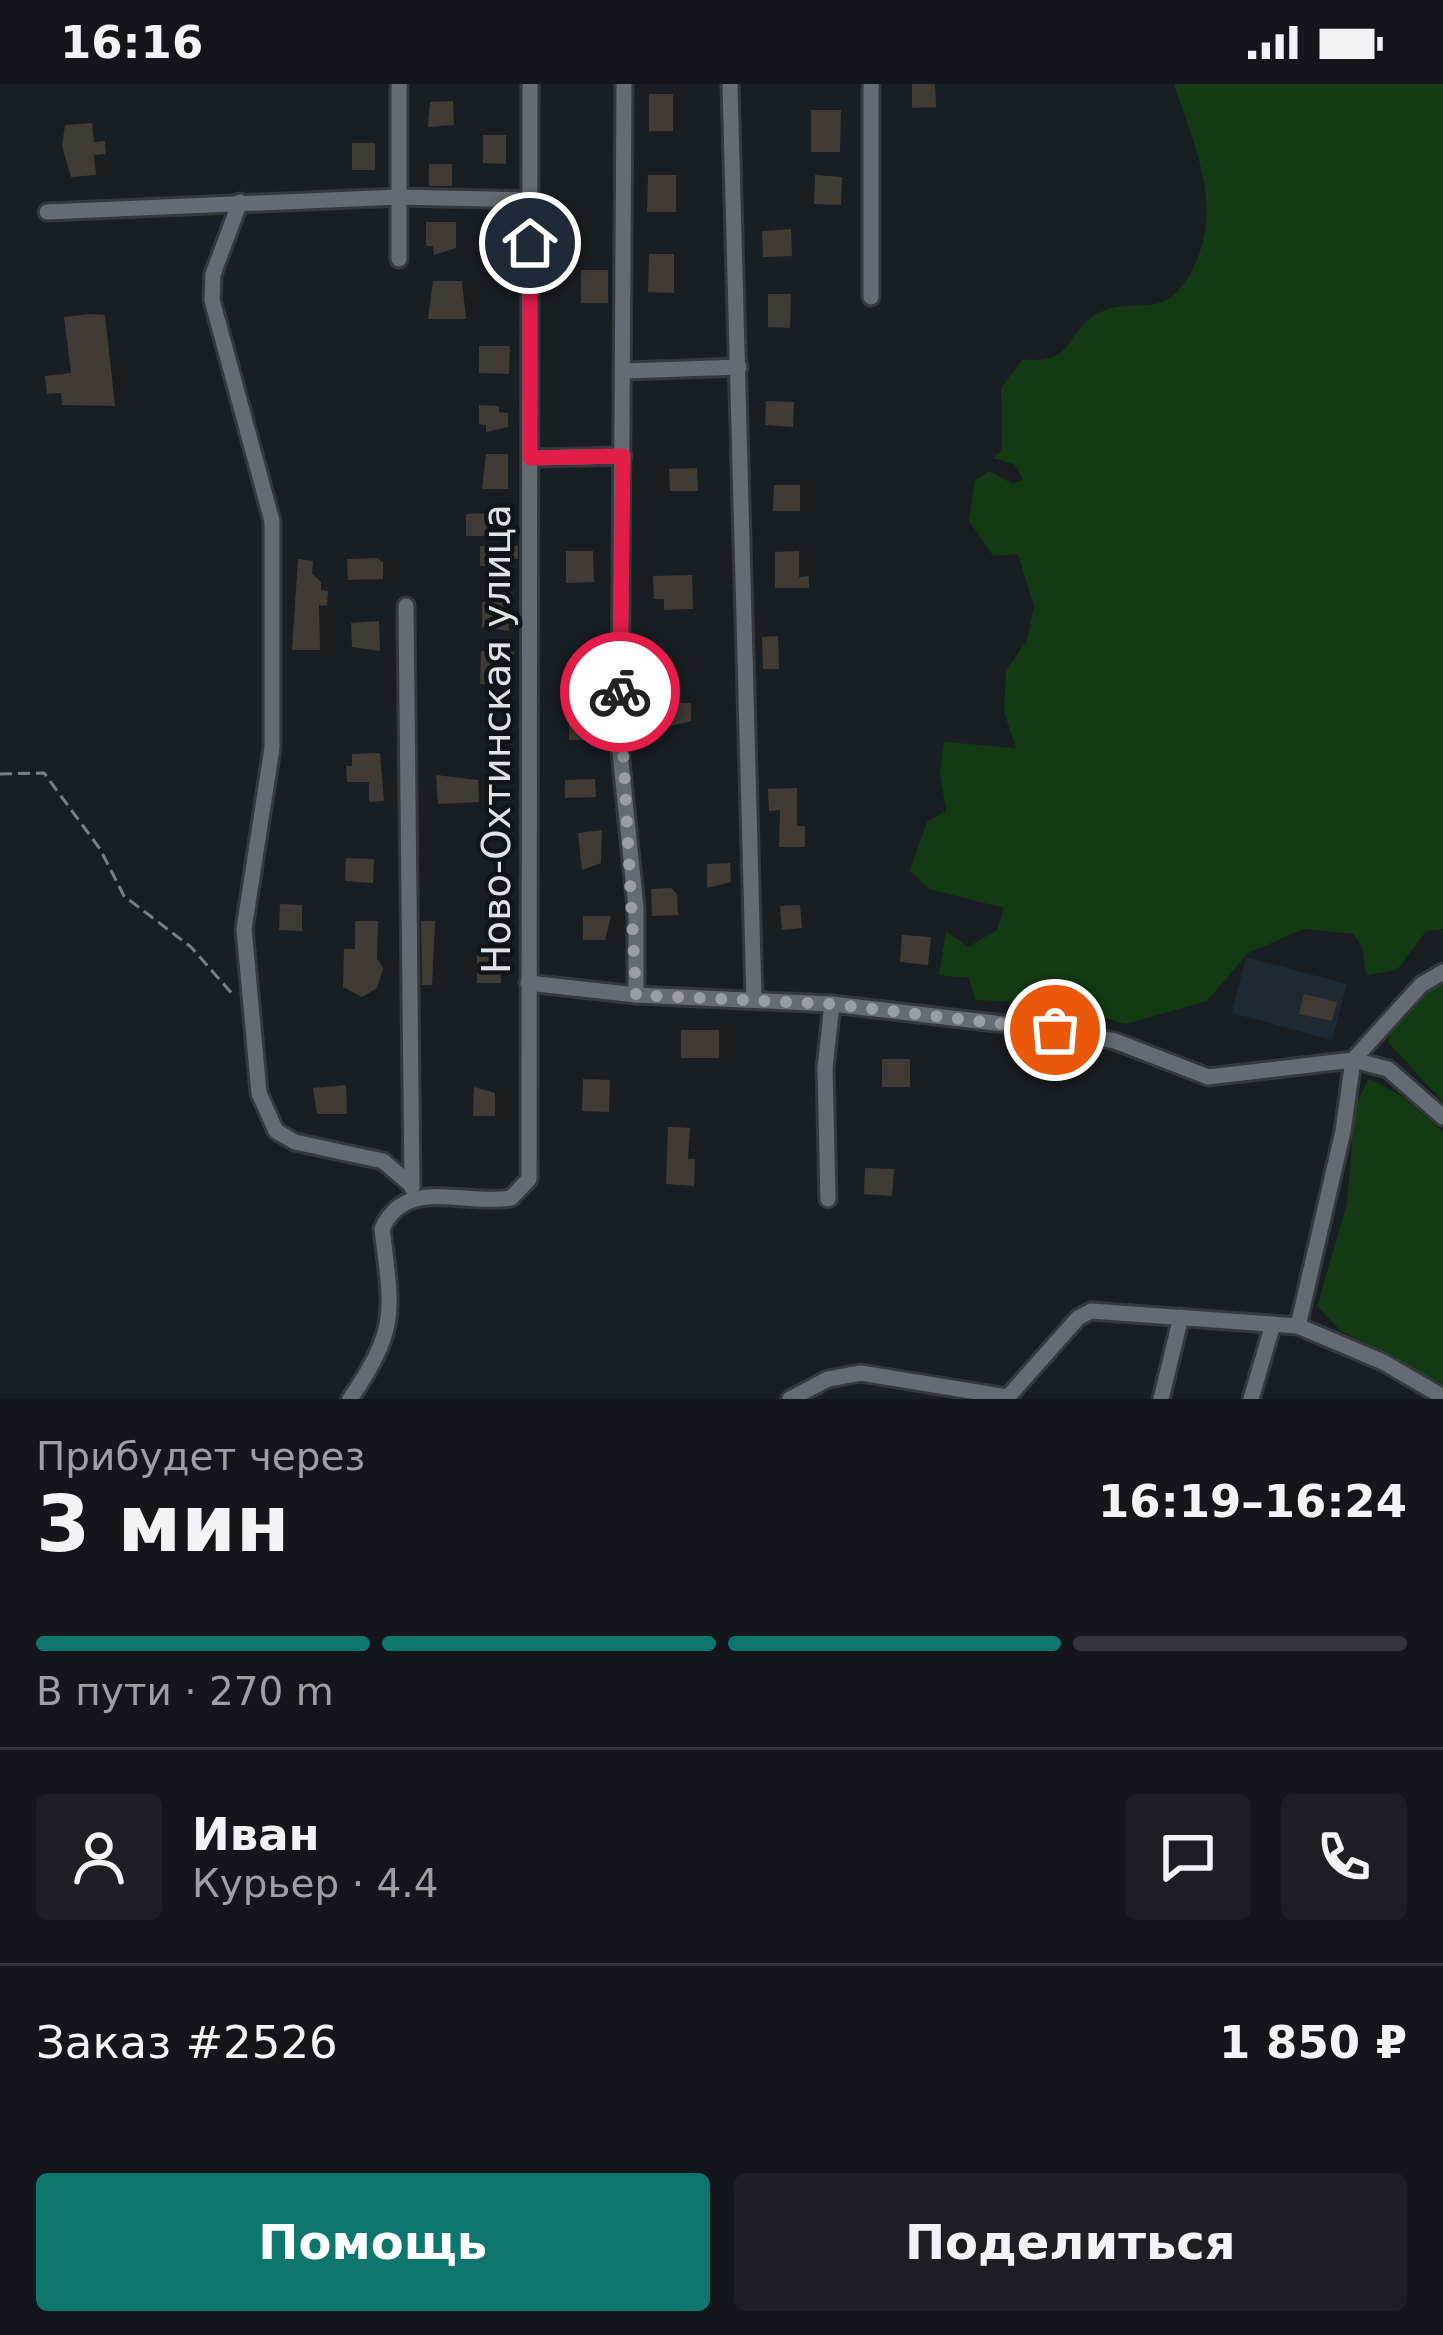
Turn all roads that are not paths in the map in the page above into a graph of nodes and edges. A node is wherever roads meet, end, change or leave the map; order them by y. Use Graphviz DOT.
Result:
graph roads {
  1 [pos="399,84"];
  2 [pos="530,84"];
  3 [pos="624,84"];
  4 [pos="730,84"];
  5 [pos="871,84"];
  6 [pos="399,197"];
  7 [pos="530,200"];
  8 [pos="239,202"];
  9 [pos="47,212"];
  10 [pos="399,259"];
  11 [pos="871,297"];
  12 [pos="739,367"];
  13 [pos="626,371"];
  14 [pos="623,456"];
  15 [pos="530,458"];
  16 [pos="406,606"];
  17 [pos="1443,972"];
  18 [pos="528,983"];
  19 [pos="636,995"];
  20 [pos="754,1000"];
  21 [pos="832,1004"];
  22 [pos="1353,1060"];
  23 [pos="1443,1117"];
  24 [pos="412,1190"];
  25 [pos="828,1199"];
  26 [pos="1181,1318"];
  27 [pos="1274,1324"];
  28 [pos="1298,1326"];
  29 [pos="1443,1397"];
  30 [pos="1006,1398"];
  31 [pos="350,1399"];
  32 [pos="790,1399"];
  33 [pos="1161,1399"];
  34 [pos="1251,1399"];
  1 -- 6 [label="street"];
  2 -- 7 [label="street, Ново-Охтинская улица"];
  3 -- 13 [label="street"];
  4 -- 12 [label="street"];
  5 -- 11 [label="street"];
  6 -- 7 [label="street"];
  6 -- 8 [label="street"];
  6 -- 10 [label="street"];
  7 -- 15 [label="street, Ново-Охтинская улица"];
  8 -- 9 [label="street"];
  8 -- 24 [label="street"];
  12 -- 13 [label="street"];
  12 -- 20 [label="street"];
  13 -- 14 [label="street"];
  14 -- 15 [label="street"];
  14 -- 19 [label="street"];
  15 -- 18 [label="street, Ново-Охтинская улица"];
  16 -- 24 [label="street"];
  17 -- 22 [label="street"];
  18 -- 19 [label="street"];
  18 -- 24 [label="street, Ново-Охтинская улица"];
  19 -- 20 [label="street"];
  20 -- 21 [label="street"];
  21 -- 22 [label="street"];
  21 -- 25 [label="street"];
  22 -- 23 [label="street"];
  22 -- 28 [label="street"];
  24 -- 31 [label="street"];
  26 -- 27 [label="street"];
  26 -- 30 [label="street"];
  26 -- 33 [label="street"];
  27 -- 28 [label="street"];
  27 -- 34 [label="street"];
  28 -- 29 [label="street"];
  30 -- 32 [label="street"];
}
